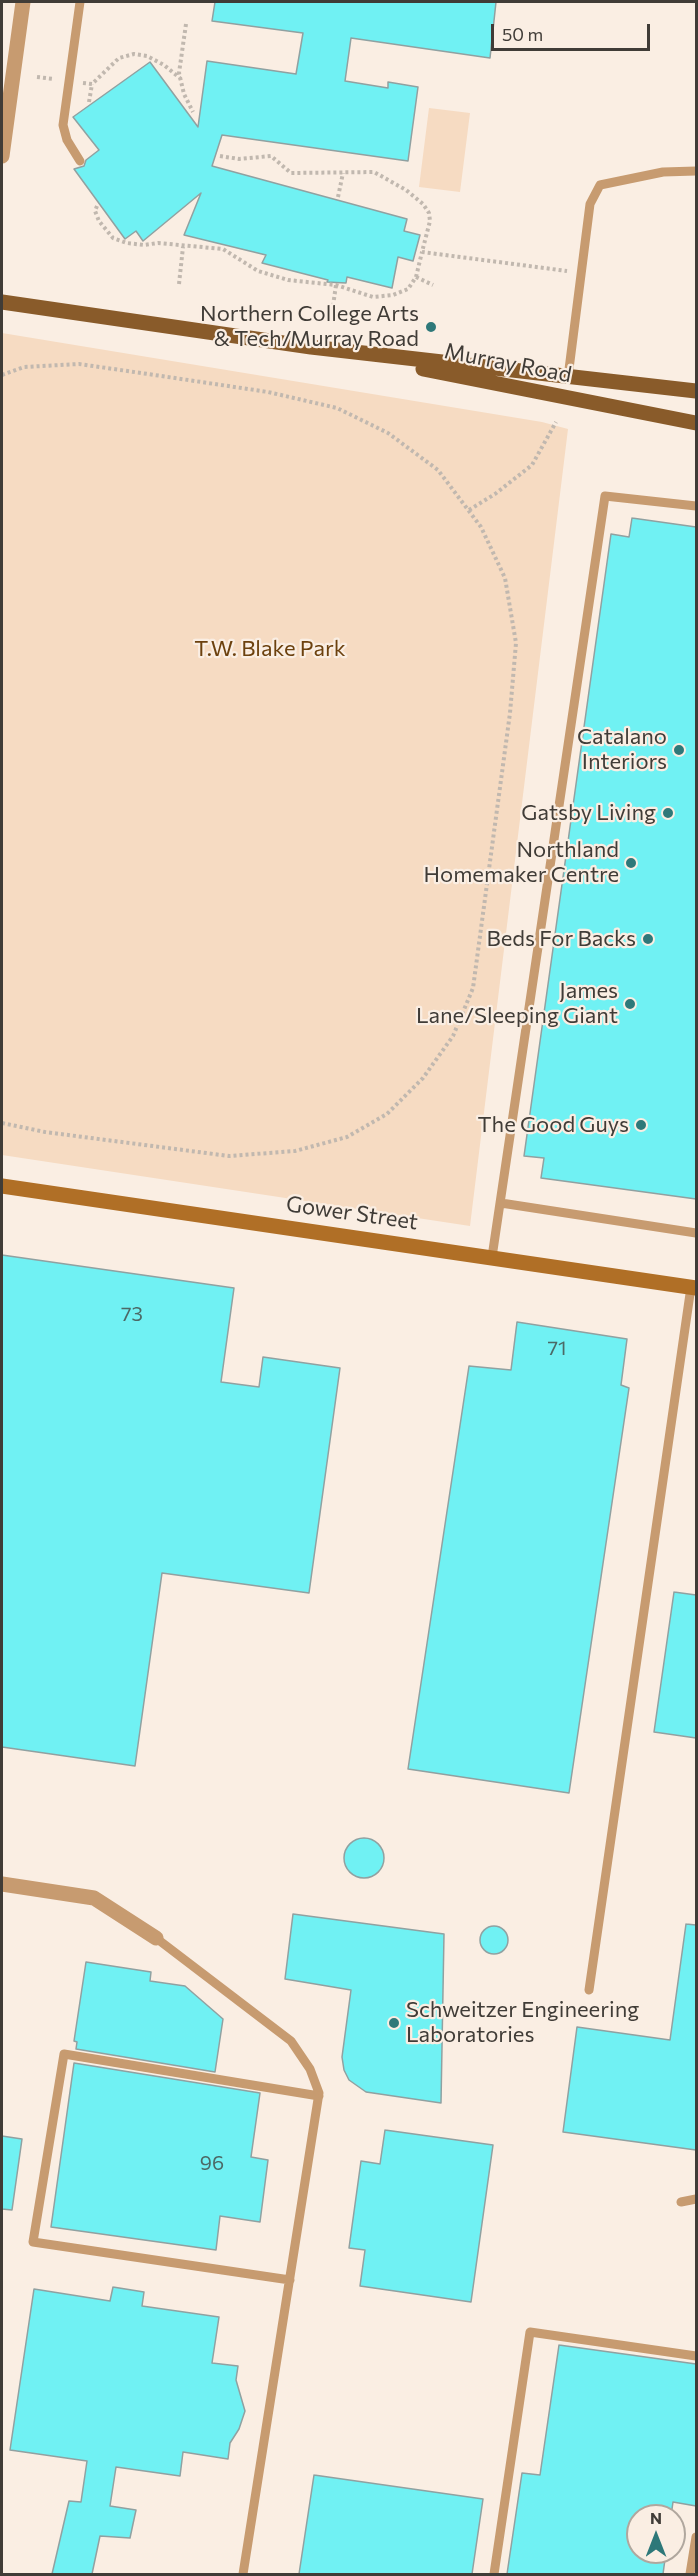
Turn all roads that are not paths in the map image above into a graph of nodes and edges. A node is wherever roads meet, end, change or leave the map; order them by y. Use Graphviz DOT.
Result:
graph roads {
  1 [pos="23,2"];
  2 [pos="80,2"];
  3 [pos="2,156"];
  4 [pos="80,161"];
  5 [pos="696,171"];
  6 [pos="2,302"];
  7 [pos="311,347"];
  8 [pos="568,377"];
  9 [pos="696,391"];
  10 [pos="696,423"];
  11 [pos="696,506"];
  12 [pos="2,1186"];
  13 [pos="501,1203"];
  14 [pos="696,1233"];
  15 [pos="492,1257"];
  16 [pos="694,1287"];
  17 [pos="2,1884"];
  18 [pos="156,1938"];
  19 [pos="589,1990"];
  20 [pos="319,2096"];
  21 [pos="696,2199"];
  22 [pos="681,2202"];
  23 [pos="290,2280"];
  24 [pos="696,2356"];
  25 [pos="696,2537"];
  26 [pos="243,2574"];
  27 [pos="494,2574"];
  28 [pos="690,2574"];
  1 -- 3 [label="street"];
  2 -- 4 [label="lane"];
  5 -- 8 [label="lane"];
  6 -- 7 [label="main road, Murray Road"];
  7 -- 8 [label="main road, Murray Road"];
  7 -- 10 [label="main road, Murray Road"];
  8 -- 9 [label="main road, Murray Road"];
  11 -- 13 [label="lane"];
  12 -- 15 [label="street, Gower Street"];
  13 -- 14 [label="lane"];
  13 -- 15 [label="lane"];
  15 -- 16 [label="street, Gower Street"];
  16 -- 19 [label="lane"];
  17 -- 18 [label="street"];
  18 -- 20 [label="lane"];
  20 -- 23 [label="lane"];
  20 -- 23 [label="lane"];
  21 -- 22 [label="lane"];
  23 -- 26 [label="lane"];
  24 -- 27 [label="lane"];
  25 -- 28 [label="lane"];
}
